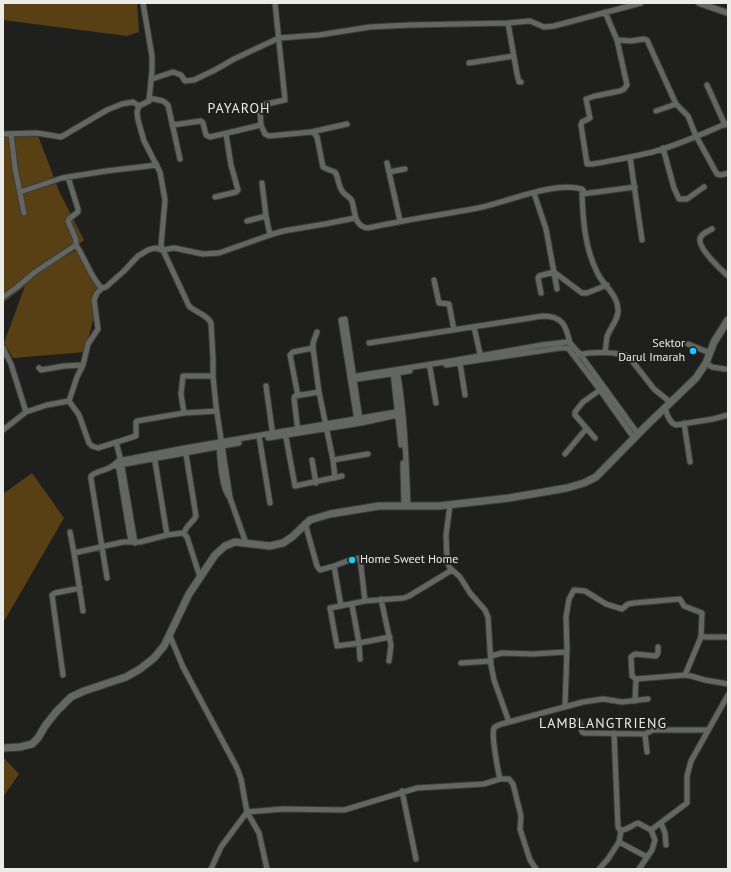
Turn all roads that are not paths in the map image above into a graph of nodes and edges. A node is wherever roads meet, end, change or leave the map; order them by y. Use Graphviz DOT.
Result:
graph roads {
  1 [pos="143,3"];
  2 [pos="275,3"];
  3 [pos="641,3"];
  4 [pos="699,3"];
  5 [pos="605,12"];
  6 [pos="728,13"];
  7 [pos="508,23"];
  8 [pos="279,38"];
  9 [pos="617,40"];
  10 [pos="514,56"];
  11 [pos="469,63"];
  12 [pos="152,79"];
  13 [pos="521,82"];
  14 [pos="707,86"];
  15 [pos="149,101"];
  16 [pos="676,104"];
  17 [pos="139,106"];
  18 [pos="656,111"];
  19 [pos="347,124"];
  20 [pos="726,124"];
  21 [pos="172,125"];
  22 [pos="261,125"];
  23 [pos="312,132"];
  24 [pos="3,134"];
  25 [pos="11,134"];
  26 [pos="226,134"];
  27 [pos="696,136"];
  28 [pos="663,148"];
  29 [pos="630,157"];
  30 [pos="180,159"];
  31 [pos="387,163"];
  32 [pos="157,165"];
  33 [pos="405,169"];
  34 [pos="389,172"];
  35 [pos="728,173"];
  36 [pos="68,177"];
  37 [pos="262,182"];
  38 [pos="635,187"];
  39 [pos="704,187"];
  40 [pos="20,192"];
  41 [pos="534,193"];
  42 [pos="582,194"];
  43 [pos="215,197"];
  44 [pos="24,213"];
  45 [pos="266,216"];
  46 [pos="356,218"];
  47 [pos="247,220"];
  48 [pos="400,221"];
  49 [pos="712,229"];
  50 [pos="270,235"];
  51 [pos="642,240"];
  52 [pos="76,245"];
  53 [pos="163,250"];
  54 [pos="554,272"];
  55 [pos="728,276"];
  56 [pos="434,280"];
  57 [pos="607,285"];
  58 [pos="102,288"];
  59 [pos="557,289"];
  60 [pos="541,293"];
  61 [pos="3,297"];
  62 [pos="728,320"];
  63 [pos="474,327"];
  64 [pos="454,330"];
  65 [pos="317,332"];
  66 [pos="369,343"];
  67 [pos="570,343"];
  68 [pos="688,344"];
  69 [pos="312,348"];
  70 [pos="3,349"];
  71 [pos="605,352"];
  72 [pos="710,353"];
  73 [pos="578,355"];
  74 [pos="481,358"];
  75 [pos="460,363"];
  76 [pos="706,363"];
  77 [pos="83,365"];
  78 [pos="38,368"];
  79 [pos="430,368"];
  80 [pos="725,369"];
  81 [pos="395,371"];
  82 [pos="213,376"];
  83 [pos="352,378"];
  84 [pos="266,386"];
  85 [pos="600,390"];
  86 [pos="319,392"];
  87 [pos="465,395"];
  88 [pos="298,396"];
  89 [pos="68,401"];
  90 [pos="670,402"];
  91 [pos="436,404"];
  92 [pos="664,408"];
  93 [pos="26,412"];
  94 [pos="184,413"];
  95 [pos="400,413"];
  96 [pos="217,414"];
  97 [pos="728,415"];
  98 [pos="359,421"];
  99 [pos="684,423"];
  100 [pos="325,426"];
  101 [pos="586,429"];
  102 [pos="3,430"];
  103 [pos="298,431"];
  104 [pos="285,433"];
  105 [pos="273,435"];
  106 [pos="636,436"];
  107 [pos="259,438"];
  108 [pos="595,438"];
  109 [pos="116,442"];
  110 [pos="221,444"];
  111 [pos="186,450"];
  112 [pos="368,454"];
  113 [pos="565,454"];
  114 [pos="154,456"];
  115 [pos="312,460"];
  116 [pos="333,460"];
  117 [pos="690,462"];
  118 [pos="119,464"];
  119 [pos="342,476"];
  120 [pos="335,478"];
  121 [pos="316,483"];
  122 [pos="270,503"];
  123 [pos="450,505"];
  124 [pos="406,506"];
  125 [pos="305,523"];
  126 [pos="70,532"];
  127 [pos="184,533"];
  128 [pos="167,535"];
  129 [pos="133,542"];
  130 [pos="246,543"];
  131 [pos="102,546"];
  132 [pos="74,553"];
  133 [pos="334,566"];
  134 [pos="452,570"];
  135 [pos="200,577"];
  136 [pos="107,578"];
  137 [pos="80,588"];
  138 [pos="381,599"];
  139 [pos="366,601"];
  140 [pos="352,604"];
  141 [pos="341,606"];
  142 [pos="83,611"];
  143 [pos="170,636"];
  144 [pos="390,637"];
  145 [pos="701,637"];
  146 [pos="728,637"];
  147 [pos="359,643"];
  148 [pos="658,647"];
  149 [pos="567,652"];
  150 [pos="360,659"];
  151 [pos="491,659"];
  152 [pos="389,661"];
  153 [pos="461,663"];
  154 [pos="63,675"];
  155 [pos="684,675"];
  156 [pos="636,679"];
  157 [pos="728,684"];
  158 [pos="728,695"];
  159 [pos="648,699"];
  160 [pos="635,700"];
  161 [pos="565,707"];
  162 [pos="579,720"];
  163 [pos="509,722"];
  164 [pos="708,730"];
  165 [pos="614,733"];
  166 [pos="645,734"];
  167 [pos="3,748"];
  168 [pos="647,752"];
  169 [pos="500,779"];
  170 [pos="402,791"];
  171 [pos="247,812"];
  172 [pos="662,823"];
  173 [pos="651,830"];
  174 [pos="621,831"];
  175 [pos="619,842"];
  176 [pos="666,845"];
  177 [pos="647,857"];
  178 [pos="416,858"];
  179 [pos="211,869"];
  180 [pos="267,869"];
  181 [pos="536,869"];
  182 [pos="599,869"];
  183 [pos="639,869"];
  1 -- 12 [label="street"];
  2 -- 8 [label="street"];
  3 -- 5 [label="street"];
  4 -- 6 [label="street"];
  5 -- 7 [label="street"];
  5 -- 9 [label="street"];
  7 -- 8 [label="street"];
  7 -- 10 [label="street"];
  8 -- 12 [label="street"];
  8 -- 22 [label="street"];
  9 -- 16 [label="street"];
  9 -- 29 [label="street"];
  10 -- 11 [label="street"];
  10 -- 13 [label="street"];
  12 -- 15 [label="street"];
  14 -- 20 [label="street"];
  15 -- 17 [label="street"];
  15 -- 21 [label="street"];
  16 -- 18 [label="street"];
  16 -- 27 [label="street"];
  17 -- 25 [label="street"];
  17 -- 32 [label="street"];
  19 -- 23 [label="street"];
  20 -- 27 [label="street"];
  21 -- 26 [label="street"];
  21 -- 30 [label="street"];
  22 -- 23 [label="street"];
  22 -- 26 [label="street"];
  23 -- 46 [label="street"];
  24 -- 25 [label="street"];
  25 -- 40 [label="street"];
  26 -- 43 [label="street"];
  27 -- 28 [label="street"];
  27 -- 35 [label="street"];
  28 -- 29 [label="street"];
  28 -- 39 [label="street"];
  29 -- 38 [label="street"];
  31 -- 34 [label="street"];
  32 -- 36 [label="street"];
  32 -- 53 [label="street"];
  33 -- 34 [label="street"];
  34 -- 48 [label="street"];
  36 -- 40 [label="street"];
  36 -- 52 [label="street"];
  37 -- 45 [label="street"];
  38 -- 42 [label="street"];
  38 -- 51 [label="street"];
  40 -- 44 [label="street"];
  41 -- 42 [label="street"];
  41 -- 48 [label="street"];
  41 -- 54 [label="street"];
  42 -- 57 [label="street"];
  45 -- 47 [label="street"];
  45 -- 50 [label="street"];
  46 -- 48 [label="street"];
  46 -- 50 [label="street"];
  49 -- 55 [label="street"];
  50 -- 53 [label="street"];
  52 -- 58 [label="street"];
  52 -- 61 [label="street"];
  53 -- 58 [label="street"];
  53 -- 82 [label="street"];
  54 -- 57 [label="street"];
  54 -- 59 [label="street"];
  54 -- 60 [label="street"];
  56 -- 64 [label="street"];
  57 -- 71 [label="street"];
  58 -- 77 [label="street"];
  62 -- 72 [label="main road"];
  63 -- 64 [label="street"];
  63 -- 67 [label="street"];
  63 -- 74 [label="street"];
  64 -- 66 [label="street"];
  65 -- 69 [label="street"];
  67 -- 73 [label="street"];
  67 -- 74 [label="street"];
  68 -- 72 [label="street"];
  69 -- 86 [label="street"];
  69 -- 88 [label="street"];
  70 -- 93 [label="street"];
  71 -- 73 [label="street"];
  71 -- 90 [label="street"];
  72 -- 76 [label="main road"];
  73 -- 74 [label="street"];
  73 -- 85 [label="street"];
  73 -- 106 [label="street"];
  74 -- 75 [label="street"];
  74 -- 81 [label="street"];
  75 -- 79 [label="street"];
  75 -- 87 [label="street"];
  76 -- 80 [label="street"];
  76 -- 90 [label="main road"];
  77 -- 78 [label="street"];
  77 -- 89 [label="street"];
  79 -- 81 [label="street"];
  79 -- 91 [label="street"];
  81 -- 83 [label="street"];
  81 -- 95 [label="street"];
  82 -- 94 [label="street"];
  82 -- 96 [label="street"];
  83 -- 83 [label="street"];
  83 -- 98 [label="street"];
  84 -- 105 [label="street"];
  85 -- 101 [label="street"];
  85 -- 106 [label="street"];
  86 -- 88 [label="street"];
  86 -- 100 [label="street"];
  88 -- 103 [label="street"];
  89 -- 93 [label="street"];
  89 -- 109 [label="street"];
  90 -- 92 [label="main road"];
  92 -- 99 [label="street"];
  92 -- 106 [label="main road"];
  93 -- 102 [label="street"];
  94 -- 96 [label="street"];
  94 -- 109 [label="street"];
  95 -- 98 [label="street"];
  95 -- 124 [label="street"];
  96 -- 110 [label="street"];
  97 -- 99 [label="street"];
  98 -- 100 [label="street"];
  99 -- 117 [label="street"];
  100 -- 103 [label="street"];
  100 -- 116 [label="street"];
  101 -- 108 [label="street"];
  101 -- 113 [label="street"];
  103 -- 104 [label="street"];
  104 -- 105 [label="street"];
  104 -- 121 [label="street"];
  105 -- 107 [label="street"];
  106 -- 123 [label="main road"];
  107 -- 110 [label="street"];
  107 -- 122 [label="street"];
  109 -- 118 [label="street"];
  110 -- 111 [label="street"];
  110 -- 130 [label="street"];
  111 -- 114 [label="street"];
  111 -- 127 [label="street"];
  112 -- 116 [label="street"];
  114 -- 118 [label="street"];
  114 -- 128 [label="street"];
  115 -- 121 [label="street"];
  116 -- 120 [label="street"];
  118 -- 129 [label="street"];
  118 -- 131 [label="street"];
  119 -- 120 [label="street"];
  120 -- 121 [label="street"];
  123 -- 124 [label="main road"];
  123 -- 134 [label="street"];
  124 -- 125 [label="main road"];
  125 -- 130 [label="main road"];
  125 -- 133 [label="street"];
  126 -- 132 [label="street"];
  127 -- 128 [label="street"];
  127 -- 135 [label="street"];
  128 -- 129 [label="street"];
  129 -- 131 [label="street"];
  130 -- 135 [label="main road"];
  131 -- 132 [label="street"];
  131 -- 136 [label="street"];
  132 -- 137 [label="street"];
  133 -- 139 [label="street"];
  133 -- 141 [label="street"];
  134 -- 138 [label="street"];
  134 -- 151 [label="street"];
  135 -- 143 [label="main road"];
  137 -- 142 [label="street"];
  137 -- 154 [label="street"];
  138 -- 139 [label="street"];
  138 -- 144 [label="street"];
  139 -- 140 [label="street"];
  140 -- 141 [label="street"];
  140 -- 147 [label="street"];
  141 -- 147 [label="street"];
  143 -- 167 [label="main road"];
  143 -- 171 [label="street"];
  144 -- 147 [label="street"];
  144 -- 152 [label="street"];
  145 -- 146 [label="street"];
  145 -- 149 [label="street"];
  145 -- 155 [label="street"];
  147 -- 150 [label="street"];
  148 -- 156 [label="street"];
  149 -- 151 [label="street"];
  149 -- 161 [label="street"];
  151 -- 153 [label="street"];
  151 -- 163 [label="street"];
  155 -- 156 [label="street"];
  155 -- 157 [label="street"];
  156 -- 160 [label="street"];
  158 -- 164 [label="street"];
  159 -- 160 [label="street"];
  160 -- 161 [label="street"];
  161 -- 163 [label="street"];
  162 -- 165 [label="street"];
  163 -- 169 [label="street"];
  164 -- 166 [label="street"];
  164 -- 172 [label="street"];
  165 -- 166 [label="street"];
  165 -- 174 [label="street"];
  166 -- 168 [label="street"];
  169 -- 170 [label="street"];
  169 -- 181 [label="street"];
  170 -- 171 [label="street"];
  170 -- 178 [label="street"];
  171 -- 179 [label="street"];
  171 -- 180 [label="street"];
  172 -- 173 [label="street"];
  172 -- 176 [label="street"];
  173 -- 174 [label="street"];
  173 -- 177 [label="street"];
  174 -- 175 [label="street"];
  175 -- 177 [label="street"];
  175 -- 182 [label="street"];
  177 -- 183 [label="street"];
}
